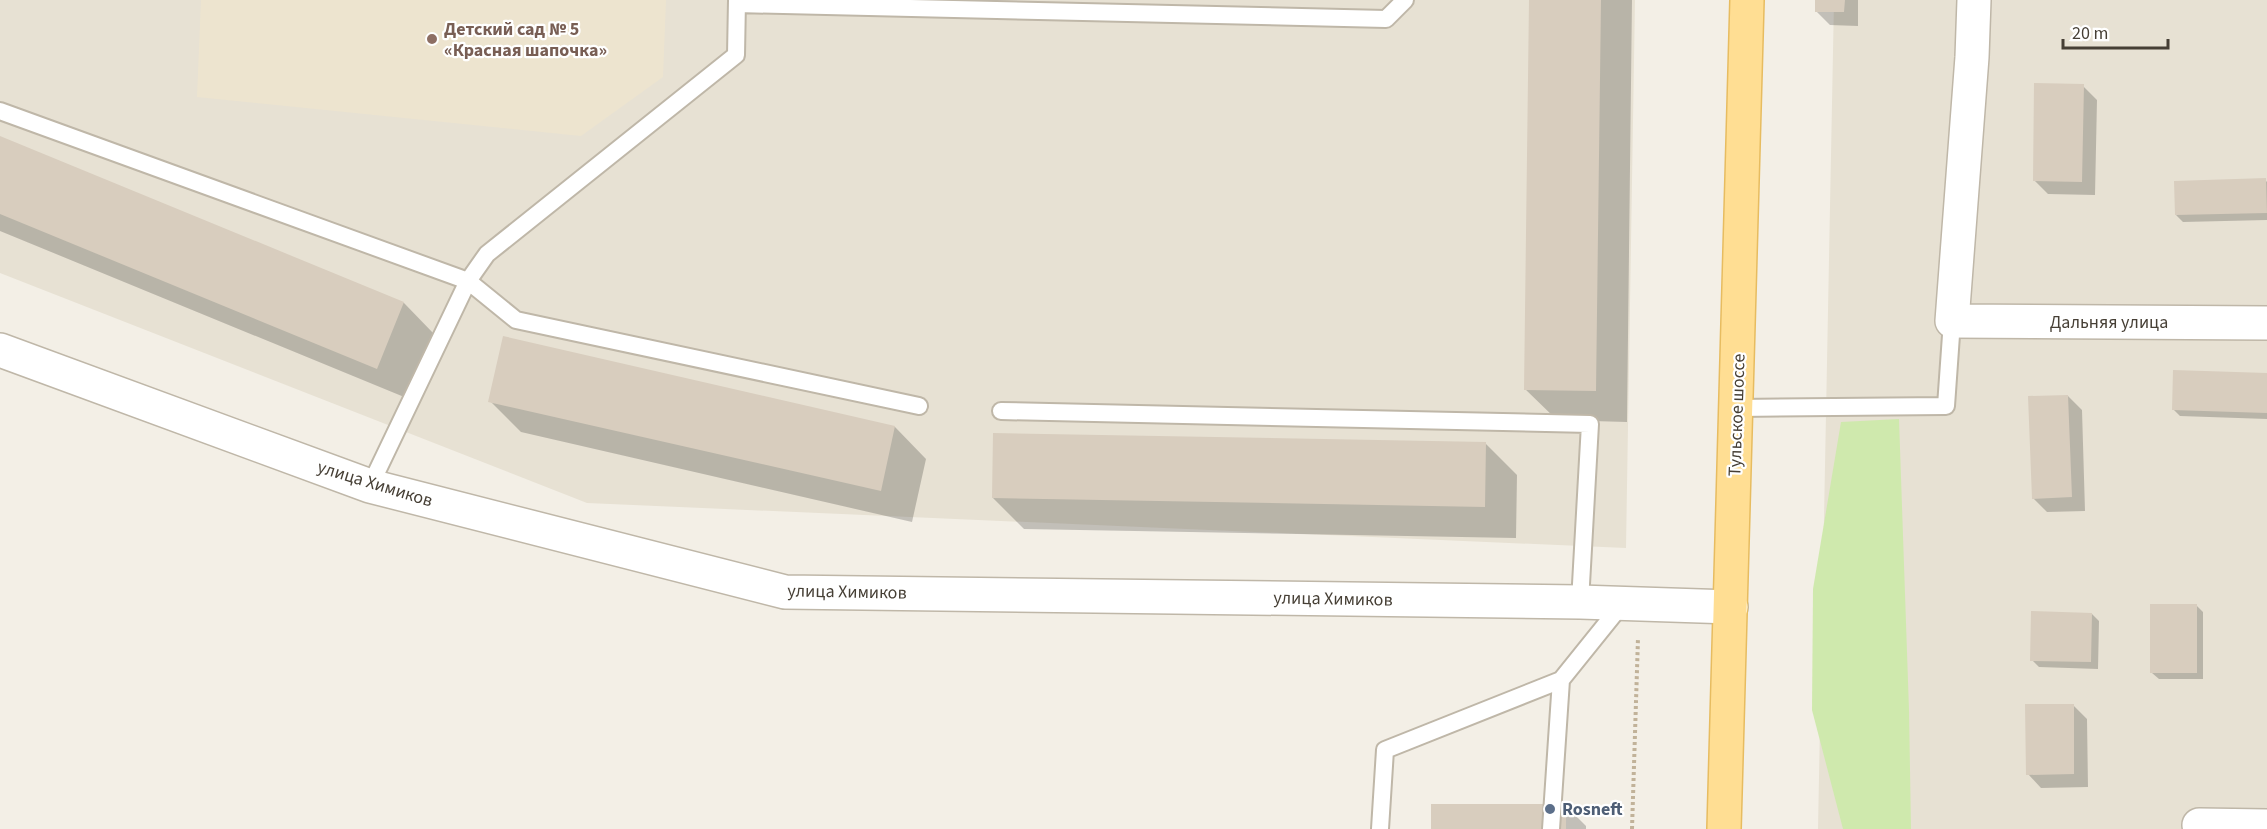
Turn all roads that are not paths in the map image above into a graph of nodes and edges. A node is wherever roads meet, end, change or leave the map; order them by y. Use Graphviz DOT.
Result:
graph roads {
  1 [pos="1405,0"];
  2 [pos="1747,0"];
  3 [pos="1974,0"];
  4 [pos="737,2"];
  5 [pos="0,111"];
  6 [pos="468,281"];
  7 [pos="1952,321"];
  8 [pos="2267,323"];
  9 [pos="0,350"];
  10 [pos="919,405"];
  11 [pos="1738,408"];
  12 [pos="1001,411"];
  13 [pos="370,486"];
  14 [pos="1580,602"];
  15 [pos="1631,604"];
  16 [pos="1731,607"];
  17 [pos="1561,680"];
  18 [pos="2199,825"];
  19 [pos="2267,826"];
  20 [pos="1380,829"];
  21 [pos="1551,829"];
  22 [pos="1724,829"];
  1 -- 4 [label="lane"];
  2 -- 11 [label="main road, Тульское шоссе"];
  3 -- 7 [label="street"];
  4 -- 6 [label="lane"];
  5 -- 6 [label="lane"];
  6 -- 10 [label="lane"];
  6 -- 13 [label="lane"];
  7 -- 8 [label="street, Дальняя улица"];
  7 -- 11 [label="lane"];
  9 -- 13 [label="street, улица Химиков"];
  11 -- 16 [label="main road, Тульское шоссе"];
  12 -- 14 [label="lane"];
  13 -- 14 [label="street, улица Химиков"];
  14 -- 15 [label="street, улица Химиков"];
  15 -- 16 [label="street, улица Химиков"];
  15 -- 17 [label="lane"];
  16 -- 22 [label="main road, Тульское шоссе"];
  17 -- 20 [label="lane"];
  17 -- 21 [label="lane"];
  18 -- 19 [label="street"];
}
